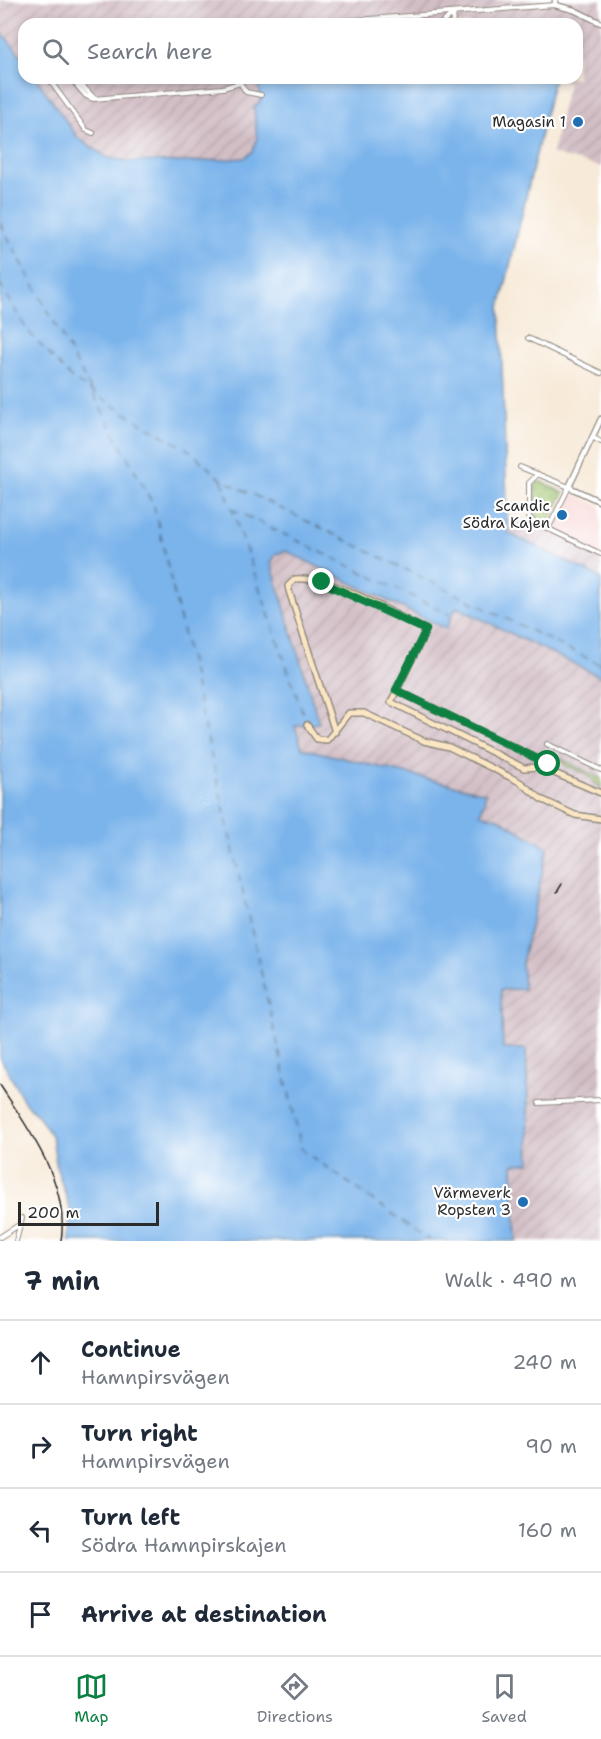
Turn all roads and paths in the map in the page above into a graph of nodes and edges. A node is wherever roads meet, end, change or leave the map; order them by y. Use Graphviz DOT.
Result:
graph roads {
  1 [pos="555,3"];
  2 [pos="454,14"];
  3 [pos="378,18"];
  4 [pos="449,18"];
  5 [pos="453,18"];
  6 [pos="601,23"];
  7 [pos="52,84"];
  8 [pos="75,84"];
  9 [pos="80,84"];
  10 [pos="230,84"];
  11 [pos="241,84"];
  12 [pos="261,95"];
  13 [pos="97,99"];
  14 [pos="93,133"];
  15 [pos="528,338"];
  16 [pos="601,373"];
  17 [pos="601,419"];
  18 [pos="592,437"];
  19 [pos="601,441"];
  20 [pos="520,466"];
  21 [pos="538,474"];
  22 [pos="569,487"];
  23 [pos="601,502"];
  24 [pos="548,529"];
  25 [pos="601,554"];
  26 [pos="396,690"];
  27 [pos="307,726"];
  28 [pos="334,732"];
  29 [pos="547,744"];
  30 [pos="601,770"];
  31 [pos="554,772"];
  32 [pos="601,793"];
  33 [pos="601,819"];
  34 [pos="601,1100"];
  35 [pos="539,1103"];
  36 [pos="22,1218"];
  37 [pos="19,1225"];
  38 [pos="0,1237"];
  39 [pos="16,1241"];
  1 -- 2 [label="street"];
  1 -- 6 [label="street"];
  2 -- 3 [label="street"];
  2 -- 4 [label="street"];
  2 -- 5 [label="street"];
  7 -- 14 [label="street"];
  8 -- 13 [label="street"];
  9 -- 13 [label="street"];
  10 -- 13 [label="street"];
  11 -- 12 [label="street"];
  15 -- 16 [label="street"];
  17 -- 18 [label="street"];
  18 -- 19 [label="street"];
  18 -- 22 [label="street"];
  20 -- 21 [label="street"];
  21 -- 22 [label="street"];
  21 -- 24 [label="street"];
  22 -- 23 [label="street"];
  22 -- 24 [label="street"];
  24 -- 25 [label="street"];
  26 -- 28 [label="main road"];
  26 -- 31 [label="main road"];
  26 -- 31 [label="main road"];
  27 -- 28 [label="main road"];
  28 -- 33 [label="main road"];
  29 -- 30 [label="street"];
  31 -- 32 [label="main road"];
  34 -- 35 [label="street"];
  36 -- 37 [label="street"];
  37 -- 38 [label="street"];
  37 -- 39 [label="street"];
}
